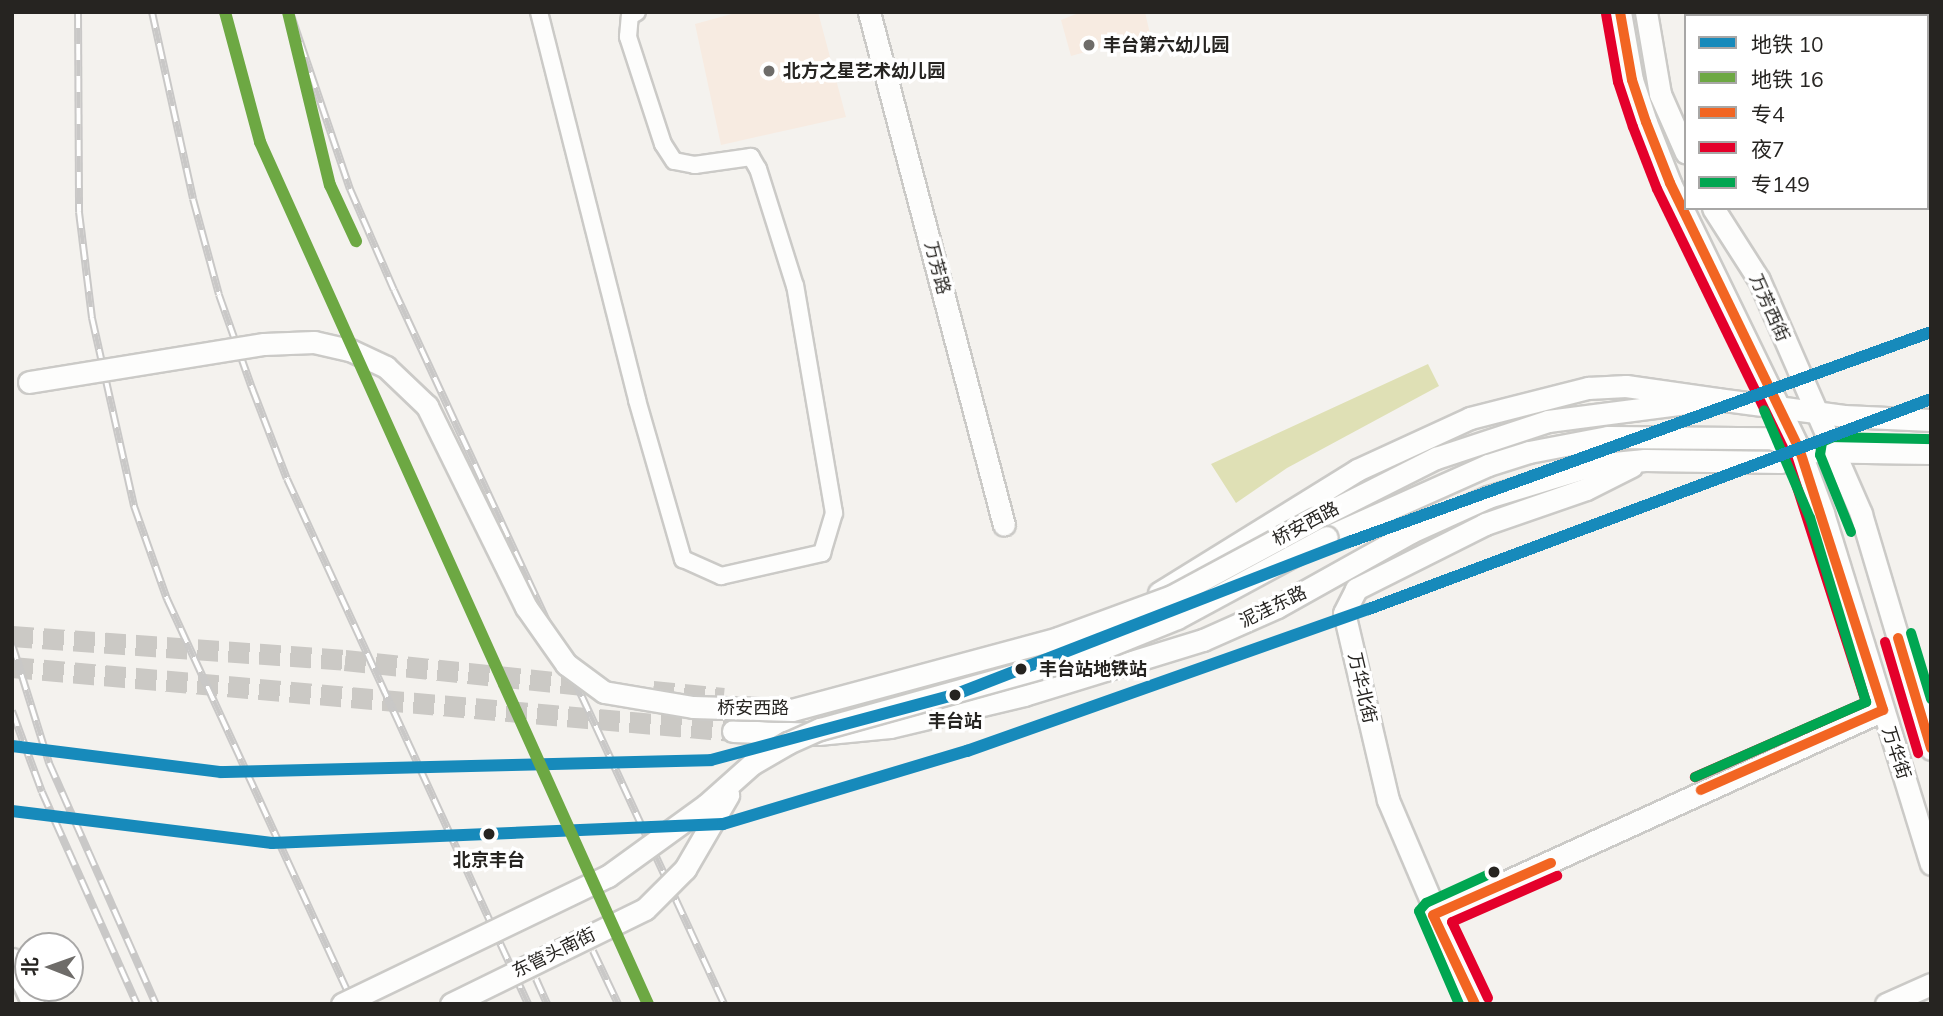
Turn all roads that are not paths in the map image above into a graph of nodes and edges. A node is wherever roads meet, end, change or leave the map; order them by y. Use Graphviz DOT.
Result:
graph roads {
  1 [pos="539,12"];
  2 [pos="637,12"];
  3 [pos="869,12"];
  4 [pos="1620,12"];
  5 [pos="1646,12"];
  6 [pos="1684,148"];
  7 [pos="1684,207"];
  8 [pos="1686,210"];
  9 [pos="1714,210"];
  10 [pos="12,385"];
  11 [pos="1717,399"];
  12 [pos="1777,405"];
  13 [pos="1816,412"];
  14 [pos="1931,420"];
  15 [pos="1800,451"];
  16 [pos="1833,451"];
  17 [pos="1931,453"];
  18 [pos="1644,460"];
  19 [pos="1004,525"];
  20 [pos="724,698"];
  21 [pos="1883,710"];
  22 [pos="733,731"];
  23 [pos="1931,749"];
  24 [pos="752,764"];
  25 [pos="1931,864"];
  26 [pos="1433,915"];
  27 [pos="12,959"];
  28 [pos="1931,984"];
  29 [pos="33,1004"];
  30 [pos="342,1004"];
  31 [pos="451,1004"];
  32 [pos="1475,1004"];
  33 [pos="1886,1004"];
  1 -- 2 [label="street"];
  3 -- 19 [label="main road, 万芳路"];
  4 -- 7 [label="main road, 万芳西街"];
  5 -- 6 [label="main road"];
  8 -- 12 [label="main road, 万芳西街"];
  9 -- 13 [label="main road, 万芳西街"];
  10 -- 11 [label="main road, 桥安西路, bridge"];
  11 -- 12 [label="main road, 桥安西路"];
  11 -- 20 [label="main road"];
  12 -- 13 [label="main road, 桥安西路"];
  12 -- 15 [label="main road, 万华街"];
  13 -- 14 [label="main road, 桥安西路"];
  13 -- 16 [label="main road, 万华街"];
  15 -- 16 [label="main road, 桥安西路"];
  15 -- 18 [label="main road, 泥洼东路"];
  15 -- 21 [label="main road, 万华街"];
  15 -- 24 [label="main road, 桥安西路, bridge"];
  16 -- 17 [label="main road, 桥安西路"];
  16 -- 23 [label="main road, 万华街"];
  18 -- 22 [label="main road, 泥洼东路"];
  18 -- 26 [label="main road, 万华北街"];
  21 -- 25 [label="main road, 万华街"];
  21 -- 26 [label="main road"];
  24 -- 30 [label="main road, bridge"];
  24 -- 31 [label="main road, 东管头南街, bridge"];
  26 -- 32 [label="main road, 万华北街"];
  27 -- 29 [label="main road"];
  28 -- 33 [label="main road"];
}
